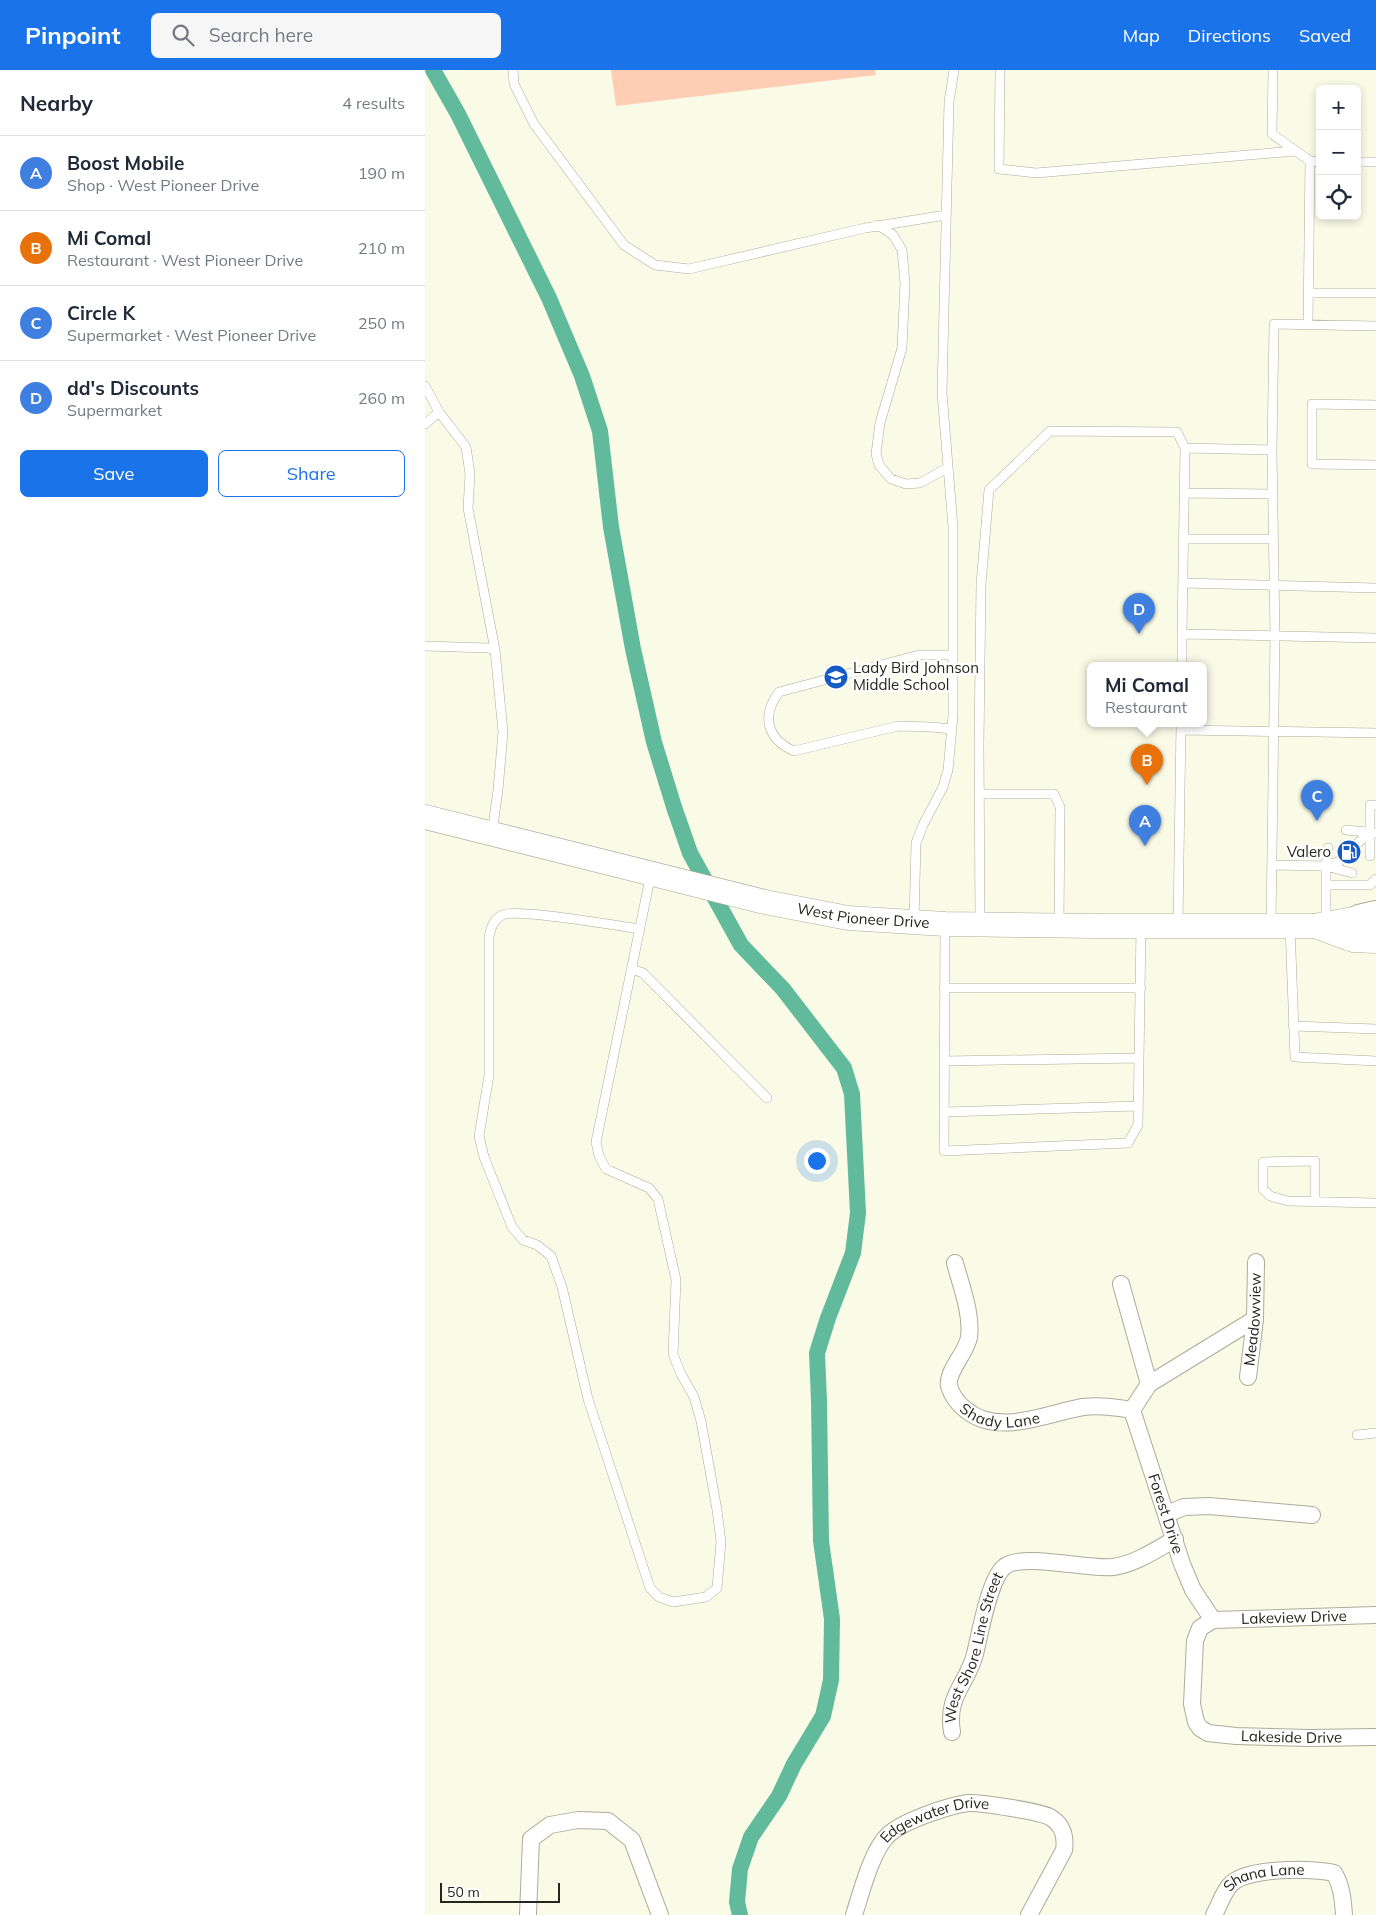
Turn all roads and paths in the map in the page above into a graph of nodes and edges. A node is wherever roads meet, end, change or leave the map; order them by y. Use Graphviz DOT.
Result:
graph roads {
  1 [pos="513,70"];
  2 [pos="954,70"];
  3 [pos="1000,70"];
  4 [pos="1273,70"];
  5 [pos="1295,151"];
  6 [pos="1309,161"];
  7 [pos="1316,162"];
  8 [pos="1361,162"];
  9 [pos="1376,162"];
  10 [pos="947,214"];
  11 [pos="878,225"];
  12 [pos="1308,293"];
  13 [pos="1376,293"];
  14 [pos="1307,325"];
  15 [pos="1376,326"];
  16 [pos="425,386"];
  17 [pos="1376,405"];
  18 [pos="439,412"];
  19 [pos="425,424"];
  20 [pos="1185,448"];
  21 [pos="1272,450"];
  22 [pos="1376,465"];
  23 [pos="947,468"];
  24 [pos="1185,493"];
  25 [pos="1273,494"];
  26 [pos="1184,540"];
  27 [pos="1273,540"];
  28 [pos="1183,583"];
  29 [pos="1274,585"];
  30 [pos="1376,588"];
  31 [pos="1183,634"];
  32 [pos="1275,636"];
  33 [pos="1376,638"];
  34 [pos="425,646"];
  35 [pos="495,650"];
  36 [pos="953,655"];
  37 [pos="1182,662"];
  38 [pos="1181,727"];
  39 [pos="953,729"];
  40 [pos="1274,731"];
  41 [pos="1376,733"];
  42 [pos="980,794"];
  43 [pos="1376,805"];
  44 [pos="425,817"];
  45 [pos="1346,830"];
  46 [pos="1373,833"];
  47 [pos="491,834"];
  48 [pos="1357,844"];
  49 [pos="1328,848"];
  50 [pos="1370,856"];
  51 [pos="1340,861"];
  52 [pos="1272,865"];
  53 [pos="1326,866"];
  54 [pos="1352,873"];
  55 [pos="651,874"];
  56 [pos="1376,879"];
  57 [pos="1326,885"];
  58 [pos="1370,917"];
  59 [pos="914,922"];
  60 [pos="945,924"];
  61 [pos="980,924"];
  62 [pos="1320,925"];
  63 [pos="1059,926"];
  64 [pos="1141,926"];
  65 [pos="1178,926"];
  66 [pos="1281,926"];
  67 [pos="640,929"];
  68 [pos="1376,940"];
  69 [pos="632,969"];
  70 [pos="944,988"];
  71 [pos="1141,988"];
  72 [pos="1293,1026"];
  73 [pos="1376,1029"];
  74 [pos="1139,1058"];
  75 [pos="945,1061"];
  76 [pos="1376,1061"];
  77 [pos="767,1098"];
  78 [pos="1138,1106"];
  79 [pos="945,1112"];
  80 [pos="1315,1202"];
  81 [pos="1376,1203"];
  82 [pos="1256,1262"];
  83 [pos="955,1263"];
  84 [pos="1121,1284"];
  85 [pos="1255,1319"];
  86 [pos="1248,1377"];
  87 [pos="1149,1384"];
  88 [pos="1132,1410"];
  89 [pos="1376,1433"];
  90 [pos="1357,1435"];
  91 [pos="1167,1514"];
  92 [pos="1313,1515"];
  93 [pos="1175,1539"];
  94 [pos="1376,1615"];
  95 [pos="1213,1620"];
  96 [pos="952,1732"];
  97 [pos="1376,1737"];
  98 [pos="528,1915"];
  99 [pos="660,1915"];
  100 [pos="854,1915"];
  101 [pos="1029,1915"];
  102 [pos="1213,1915"];
  103 [pos="1344,1915"];
  1 -- 11 [label="lane"];
  2 -- 10 [label="lane"];
  3 -- 5 [label="lane"];
  4 -- 5 [label="lane"];
  5 -- 6 [label="lane"];
  6 -- 7 [label="lane"];
  6 -- 12 [label="lane"];
  8 -- 9 [label="lane"];
  10 -- 11 [label="lane"];
  10 -- 23 [label="lane"];
  11 -- 23 [label="lane"];
  12 -- 13 [label="lane"];
  12 -- 14 [label="lane"];
  14 -- 15 [label="lane"];
  14 -- 21 [label="lane"];
  16 -- 18 [label="lane"];
  17 -- 22 [label="lane"];
  18 -- 19 [label="lane"];
  18 -- 35 [label="lane"];
  20 -- 21 [label="lane"];
  20 -- 24 [label="lane"];
  20 -- 42 [label="lane"];
  21 -- 25 [label="lane"];
  23 -- 36 [label="lane"];
  24 -- 25 [label="lane"];
  24 -- 26 [label="lane"];
  25 -- 27 [label="lane"];
  26 -- 27 [label="lane"];
  26 -- 28 [label="lane"];
  27 -- 29 [label="lane"];
  28 -- 29 [label="lane"];
  28 -- 31 [label="lane"];
  29 -- 30 [label="lane"];
  29 -- 32 [label="lane"];
  31 -- 32 [label="lane"];
  31 -- 37 [label="lane"];
  32 -- 33 [label="lane"];
  32 -- 40 [label="lane"];
  34 -- 35 [label="lane"];
  35 -- 47 [label="lane"];
  36 -- 39 [label="lane"];
  36 -- 39 [label="lane"];
  38 -- 40 [label="lane"];
  38 -- 65 [label="lane"];
  39 -- 59 [label="lane"];
  40 -- 41 [label="lane"];
  40 -- 52 [label="lane"];
  42 -- 61 [label="lane"];
  42 -- 63 [label="lane"];
  43 -- 46 [label="lane"];
  44 -- 47 [label="main road, West Pioneer Drive"];
  45 -- 46 [label="lane"];
  46 -- 48 [label="lane"];
  46 -- 50 [label="lane"];
  47 -- 55 [label="main road, West Pioneer Drive"];
  49 -- 53 [label="lane"];
  51 -- 53 [label="lane"];
  52 -- 53 [label="lane"];
  52 -- 66 [label="lane"];
  53 -- 54 [label="lane"];
  53 -- 57 [label="lane"];
  55 -- 59 [label="main road, West Pioneer Drive"];
  55 -- 67 [label="lane"];
  56 -- 57 [label="lane"];
  57 -- 62 [label="lane"];
  58 -- 62 [label="main road, West Pioneer Drive"];
  59 -- 60 [label="main road, West Pioneer Drive"];
  60 -- 61 [label="main road, West Pioneer Drive"];
  60 -- 70 [label="lane"];
  61 -- 63 [label="main road, West Pioneer Drive"];
  62 -- 66 [label="main road, West Pioneer Drive"];
  62 -- 68 [label="main road, West Pioneer Drive"];
  63 -- 64 [label="main road, West Pioneer Drive"];
  64 -- 65 [label="main road, West Pioneer Drive"];
  64 -- 71 [label="lane"];
  65 -- 66 [label="main road, West Pioneer Drive"];
  66 -- 72 [label="lane"];
  67 -- 69 [label="lane"];
  67 -- 69 [label="lane"];
  69 -- 77 [label="lane"];
  70 -- 71 [label="lane"];
  70 -- 75 [label="lane"];
  71 -- 74 [label="lane"];
  72 -- 73 [label="lane"];
  72 -- 76 [label="lane"];
  74 -- 75 [label="lane"];
  74 -- 78 [label="lane"];
  75 -- 79 [label="lane"];
  78 -- 79 [label="lane"];
  78 -- 79 [label="lane"];
  80 -- 80 [label="lane"];
  80 -- 81 [label="lane"];
  82 -- 85 [label="street, Meadowview"];
  83 -- 88 [label="street, Shady Lane"];
  84 -- 87 [label="street"];
  85 -- 86 [label="street, Meadowview"];
  85 -- 87 [label="street"];
  87 -- 88 [label="street"];
  88 -- 91 [label="street, Forest Drive"];
  89 -- 90 [label="lane"];
  91 -- 92 [label="street"];
  91 -- 93 [label="street, Forest Drive"];
  93 -- 95 [label="street, Forest Drive"];
  93 -- 96 [label="street, West Shore Line Street"];
  94 -- 95 [label="street, Lakeview Drive"];
  95 -- 97 [label="street, Lakeside Drive"];
  98 -- 99 [label="street"];
  100 -- 101 [label="street, Edgewater Drive"];
  102 -- 103 [label="street, Shana Lane"];
}
